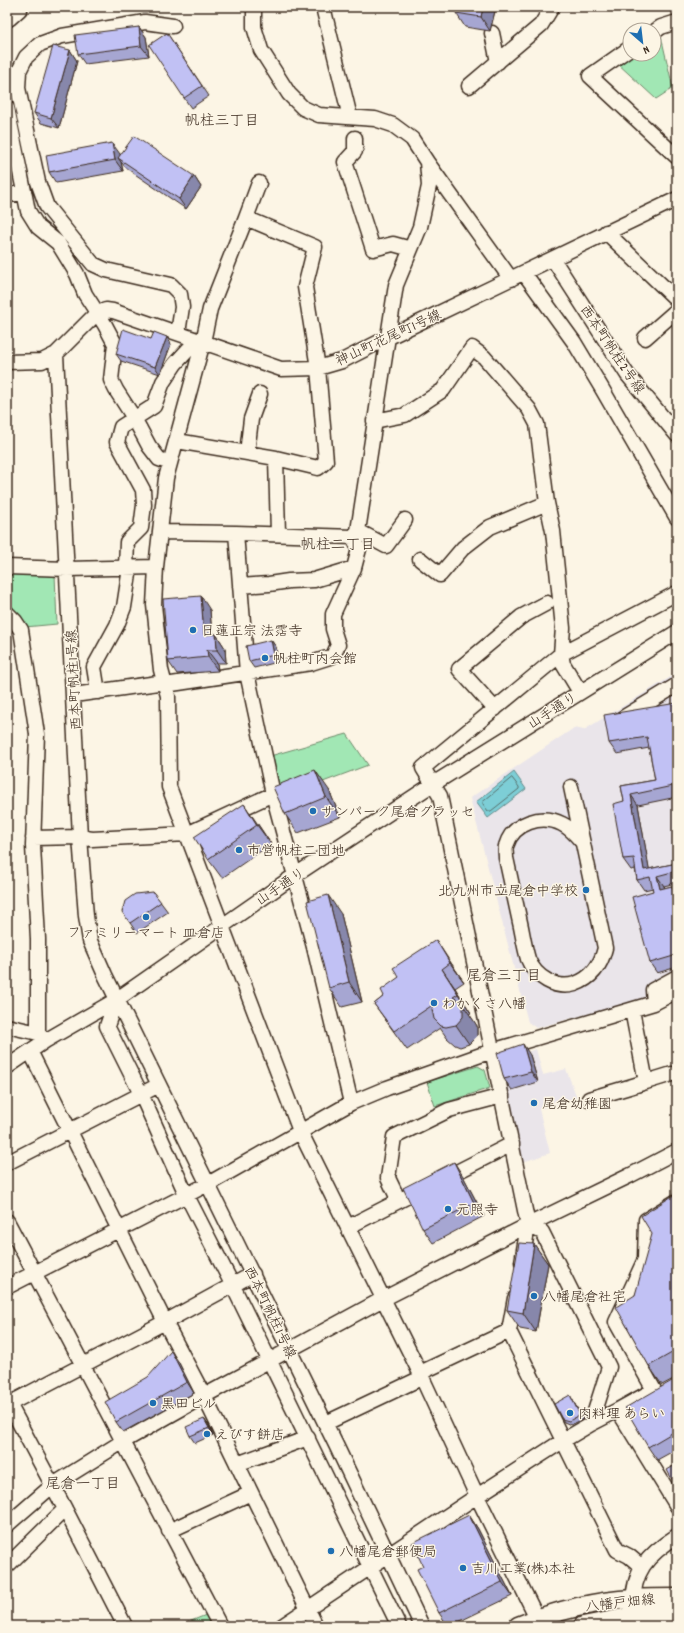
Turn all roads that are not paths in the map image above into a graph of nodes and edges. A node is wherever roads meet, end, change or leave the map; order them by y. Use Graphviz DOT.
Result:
graph roads {
  1 [pos="17,7"];
  2 [pos="254,7"];
  3 [pos="323,7"];
  4 [pos="552,7"];
  5 [pos="7,16"];
  6 [pos="677,22"];
  7 [pos="173,26"];
  8 [pos="662,27"];
  9 [pos="492,33"];
  10 [pos="622,54"];
  11 [pos="498,62"];
  12 [pos="469,86"];
  13 [pos="7,108"];
  14 [pos="350,117"];
  15 [pos="355,138"];
  16 [pos="677,157"];
  17 [pos="428,162"];
  18 [pos="259,183"];
  19 [pos="24,193"];
  20 [pos="7,195"];
  21 [pos="676,201"];
  22 [pos="246,218"];
  23 [pos="606,232"];
  24 [pos="411,249"];
  25 [pos="554,259"];
  26 [pos="524,273"];
  27 [pos="511,279"];
  28 [pos="677,300"];
  29 [pos="677,310"];
  30 [pos="97,313"];
  31 [pos="178,333"];
  32 [pos="389,337"];
  33 [pos="645,338"];
  34 [pos="200,341"];
  35 [pos="56,354"];
  36 [pos="7,362"];
  37 [pos="318,368"];
  38 [pos="260,394"];
  39 [pos="134,418"];
  40 [pos="374,421"];
  41 [pos="677,435"];
  42 [pos="177,441"];
  43 [pos="247,453"];
  44 [pos="276,458"];
  45 [pos="170,463"];
  46 [pos="547,503"];
  47 [pos="677,518"];
  48 [pos="405,520"];
  49 [pos="160,532"];
  50 [pos="236,533"];
  51 [pos="278,534"];
  52 [pos="355,534"];
  53 [pos="420,559"];
  54 [pos="7,567"];
  55 [pos="156,567"];
  56 [pos="128,568"];
  57 [pos="354,568"];
  58 [pos="67,569"];
  59 [pos="240,586"];
  60 [pos="677,594"];
  61 [pos="546,603"];
  62 [pos="7,613"];
  63 [pos="677,632"];
  64 [pos="561,654"];
  65 [pos="247,673"];
  66 [pos="165,684"];
  67 [pos="677,685"];
  68 [pos="98,692"];
  69 [pos="580,692"];
  70 [pos="74,695"];
  71 [pos="495,710"];
  72 [pos="663,710"];
  73 [pos="433,784"];
  74 [pos="571,787"];
  75 [pos="273,794"];
  76 [pos="187,834"];
  77 [pos="80,837"];
  78 [pos="33,838"];
  79 [pos="583,843"];
  80 [pos="294,876"];
  81 [pos="221,926"];
  82 [pos="677,977"];
  83 [pos="677,991"];
  84 [pos="116,1000"];
  85 [pos="654,1003"];
  86 [pos="632,1010"];
  87 [pos="7,1026"];
  88 [pos="41,1037"];
  89 [pos="30,1051"];
  90 [pos="492,1051"];
  91 [pos="7,1067"];
  92 [pos="672,1074"];
  93 [pos="646,1082"];
  94 [pos="159,1085"];
  95 [pos="141,1094"];
  96 [pos="502,1096"];
  97 [pos="590,1099"];
  98 [pos="351,1103"];
  99 [pos="70,1130"];
  100 [pos="300,1131"];
  101 [pos="512,1144"];
  102 [pos="677,1150"];
  103 [pos="7,1163"];
  104 [pos="208,1184"];
  105 [pos="186,1194"];
  106 [pos="399,1201"];
  107 [pos="677,1201"];
  108 [pos="7,1221"];
  109 [pos="528,1225"];
  110 [pos="348,1227"];
  111 [pos="119,1229"];
  112 [pos="34,1273"];
  113 [pos="253,1274"];
  114 [pos="233,1286"];
  115 [pos="7,1287"];
  116 [pos="383,1299"];
  117 [pos="165,1322"];
  118 [pos="509,1331"];
  119 [pos="288,1350"];
  120 [pos="270,1361"];
  121 [pos="82,1366"];
  122 [pos="420,1376"];
  123 [pos="204,1396"];
  124 [pos="8,1403"];
  125 [pos="618,1410"];
  126 [pos="326,1423"];
  127 [pos="591,1424"];
  128 [pos="308,1438"];
  129 [pos="564,1440"];
  130 [pos="122,1442"];
  131 [pos="336,1444"];
  132 [pos="316,1455"];
  133 [pos="237,1464"];
  134 [pos="53,1485"];
  135 [pos="251,1493"];
  136 [pos="477,1496"];
  137 [pos="677,1506"];
  138 [pos="65,1509"];
  139 [pos="7,1525"];
  140 [pos="169,1530"];
  141 [pos="677,1536"];
  142 [pos="389,1555"];
  143 [pos="7,1566"];
  144 [pos="642,1567"];
  145 [pos="371,1568"];
  146 [pos="633,1598"];
  147 [pos="677,1598"];
  148 [pos="308,1609"];
  149 [pos="677,1615"];
  150 [pos="634,1616"];
  151 [pos="537,1618"];
  152 [pos="125,1626"];
  153 [pos="220,1626"];
  154 [pos="282,1626"];
  155 [pos="316,1626"];
  156 [pos="399,1626"];
  157 [pos="422,1626"];
  158 [pos="518,1626"];
  159 [pos="583,1626"];
  1 -- 5 [label="highway"];
  2 -- 14 [label="street"];
  3 -- 14 [label="street"];
  4 -- 11 [label="street"];
  6 -- 8 [label="street"];
  7 -- 31 [label="street"];
  9 -- 11 [label="street"];
  10 -- 16 [label="street"];
  11 -- 12 [label="street"];
  13 -- 19 [label="street"];
  14 -- 17 [label="street"];
  15 -- 24 [label="street"];
  17 -- 24 [label="street"];
  17 -- 27 [label="street"];
  18 -- 22 [label="street"];
  19 -- 20 [label="street"];
  19 -- 30 [label="street"];
  21 -- 23 [label="street, 神山町花尾町1号線"];
  22 -- 34 [label="street"];
  22 -- 37 [label="street"];
  23 -- 25 [label="street, 神山町花尾町1号線"];
  23 -- 28 [label="street"];
  24 -- 32 [label="street"];
  25 -- 26 [label="street, 神山町花尾町1号線"];
  25 -- 41 [label="street, 西本町帆柱2号線"];
  26 -- 27 [label="street, 神山町花尾町1号線"];
  26 -- 47 [label="street"];
  27 -- 32 [label="street, 神山町花尾町1号線"];
  29 -- 33 [label="street"];
  30 -- 31 [label="street, 神山町花尾町1号線"];
  30 -- 35 [label="street"];
  30 -- 39 [label="street"];
  31 -- 34 [label="street, 神山町花尾町1号線"];
  32 -- 37 [label="street, 神山町花尾町1号線"];
  32 -- 40 [label="street"];
  34 -- 37 [label="street, 神山町花尾町1号線"];
  34 -- 39 [label="street"];
  34 -- 42 [label="street"];
  35 -- 36 [label="street"];
  35 -- 58 [label="street, 西本町帆柱1号線"];
  37 -- 44 [label="street"];
  38 -- 43 [label="street"];
  39 -- 45 [label="street"];
  39 -- 56 [label="street"];
  40 -- 46 [label="street"];
  40 -- 52 [label="street"];
  42 -- 43 [label="street"];
  42 -- 45 [label="street"];
  43 -- 44 [label="street"];
  44 -- 51 [label="street"];
  45 -- 49 [label="street"];
  46 -- 53 [label="street"];
  46 -- 64 [label="street"];
  48 -- 52 [label="street"];
  49 -- 50 [label="street"];
  49 -- 55 [label="street"];
  50 -- 51 [label="street"];
  50 -- 59 [label="street"];
  51 -- 52 [label="street"];
  52 -- 57 [label="street"];
  54 -- 58 [label="street"];
  55 -- 56 [label="street"];
  55 -- 66 [label="street"];
  56 -- 58 [label="street"];
  56 -- 68 [label="street"];
  57 -- 59 [label="street"];
  57 -- 65 [label="street"];
  58 -- 70 [label="street, 西本町帆柱1号線"];
  59 -- 65 [label="street"];
  60 -- 64 [label="street"];
  61 -- 71 [label="street"];
  62 -- 78 [label="street"];
  63 -- 69 [label="street, 山手通り"];
  64 -- 69 [label="street"];
  64 -- 71 [label="street"];
  65 -- 66 [label="street"];
  65 -- 75 [label="street"];
  66 -- 68 [label="street"];
  66 -- 76 [label="street"];
  67 -- 72 [label="street"];
  68 -- 70 [label="street"];
  69 -- 73 [label="street, 山手通り"];
  70 -- 77 [label="street, 西本町帆柱1号線"];
  71 -- 73 [label="street"];
  73 -- 80 [label="street, 山手通り"];
  73 -- 90 [label="street"];
  74 -- 79 [label="street"];
  75 -- 76 [label="street"];
  75 -- 80 [label="street"];
  76 -- 77 [label="street"];
  76 -- 81 [label="street"];
  77 -- 78 [label="street"];
  77 -- 84 [label="street, 西本町帆柱1号線"];
  78 -- 88 [label="street"];
  79 -- 79 [label="street"];
  80 -- 81 [label="street, 山手通り"];
  80 -- 98 [label="street"];
  81 -- 84 [label="street, 山手通り"];
  81 -- 100 [label="street"];
  82 -- 85 [label="street"];
  83 -- 85 [label="street"];
  84 -- 88 [label="street, 山手通り"];
  84 -- 94 [label="street, 西本町帆柱1号線"];
  84 -- 95 [label="street, 西本町帆柱1号線"];
  85 -- 86 [label="street"];
  86 -- 90 [label="street"];
  86 -- 93 [label="street"];
  87 -- 88 [label="street"];
  88 -- 89 [label="street, 山手通り"];
  89 -- 91 [label="street, 山手通り"];
  89 -- 99 [label="street"];
  90 -- 96 [label="street"];
  90 -- 98 [label="street"];
  92 -- 93 [label="street"];
  93 -- 97 [label="street"];
  94 -- 95 [label="street"];
  94 -- 104 [label="street, 西本町帆柱1号線"];
  95 -- 99 [label="street"];
  95 -- 105 [label="street, 西本町帆柱1号線"];
  96 -- 101 [label="street"];
  96 -- 106 [label="street"];
  98 -- 100 [label="street"];
  99 -- 103 [label="street"];
  99 -- 111 [label="street"];
  100 -- 104 [label="street"];
  100 -- 110 [label="street"];
  101 -- 106 [label="street"];
  101 -- 109 [label="street"];
  102 -- 109 [label="street"];
  104 -- 105 [label="street"];
  104 -- 113 [label="street, 西本町帆柱1号線"];
  105 -- 111 [label="street"];
  105 -- 114 [label="street, 西本町帆柱1号線"];
  106 -- 110 [label="street"];
  107 -- 125 [label="street"];
  108 -- 112 [label="street"];
  109 -- 116 [label="street"];
  109 -- 118 [label="street"];
  109 -- 127 [label="street"];
  110 -- 116 [label="street"];
  111 -- 112 [label="street"];
  111 -- 117 [label="street"];
  112 -- 115 [label="street"];
  112 -- 121 [label="street"];
  113 -- 114 [label="street"];
  113 -- 119 [label="street, 西本町帆柱1号線"];
  114 -- 117 [label="street"];
  114 -- 120 [label="street, 西本町帆柱1号線"];
  116 -- 119 [label="street"];
  116 -- 122 [label="street"];
  117 -- 121 [label="street"];
  117 -- 123 [label="street"];
  118 -- 122 [label="street"];
  118 -- 129 [label="street"];
  119 -- 120 [label="street"];
  119 -- 126 [label="street, 西本町帆柱1号線"];
  120 -- 123 [label="street"];
  120 -- 128 [label="street, 西本町帆柱1号線"];
  121 -- 124 [label="street"];
  121 -- 130 [label="street"];
  122 -- 126 [label="street"];
  122 -- 136 [label="street"];
  123 -- 130 [label="street"];
  123 -- 133 [label="street"];
  124 -- 134 [label="street"];
  125 -- 127 [label="street"];
  125 -- 137 [label="street"];
  126 -- 131 [label="street, 西本町帆柱1号線"];
  127 -- 129 [label="street"];
  128 -- 132 [label="street, 西本町帆柱1号線"];
  128 -- 133 [label="street"];
  129 -- 136 [label="street"];
  129 -- 144 [label="street"];
  130 -- 134 [label="street"];
  130 -- 140 [label="street"];
  131 -- 132 [label="street"];
  131 -- 142 [label="street, 西本町帆柱1号線"];
  132 -- 145 [label="street, 西本町帆柱1号線"];
  133 -- 135 [label="street"];
  134 -- 138 [label="street"];
  134 -- 139 [label="street"];
  135 -- 140 [label="street"];
  135 -- 148 [label="street"];
  136 -- 142 [label="street"];
  136 -- 151 [label="street"];
  138 -- 143 [label="street"];
  138 -- 152 [label="street"];
  140 -- 153 [label="street"];
  141 -- 144 [label="street"];
  142 -- 145 [label="street"];
  142 -- 157 [label="street, 西本町帆柱1号線"];
  144 -- 146 [label="street"];
  145 -- 148 [label="street"];
  145 -- 156 [label="street, 西本町帆柱1号線"];
  146 -- 147 [label="main road, 八幡戸畑線"];
  146 -- 150 [label="street"];
  146 -- 151 [label="main road, 八幡戸畑線"];
  148 -- 154 [label="street"];
  148 -- 155 [label="street"];
  149 -- 150 [label="main road, 八幡戸畑線"];
  150 -- 159 [label="main road, 八幡戸畑線"];
  151 -- 158 [label="main road, 八幡戸畑線"];
}
